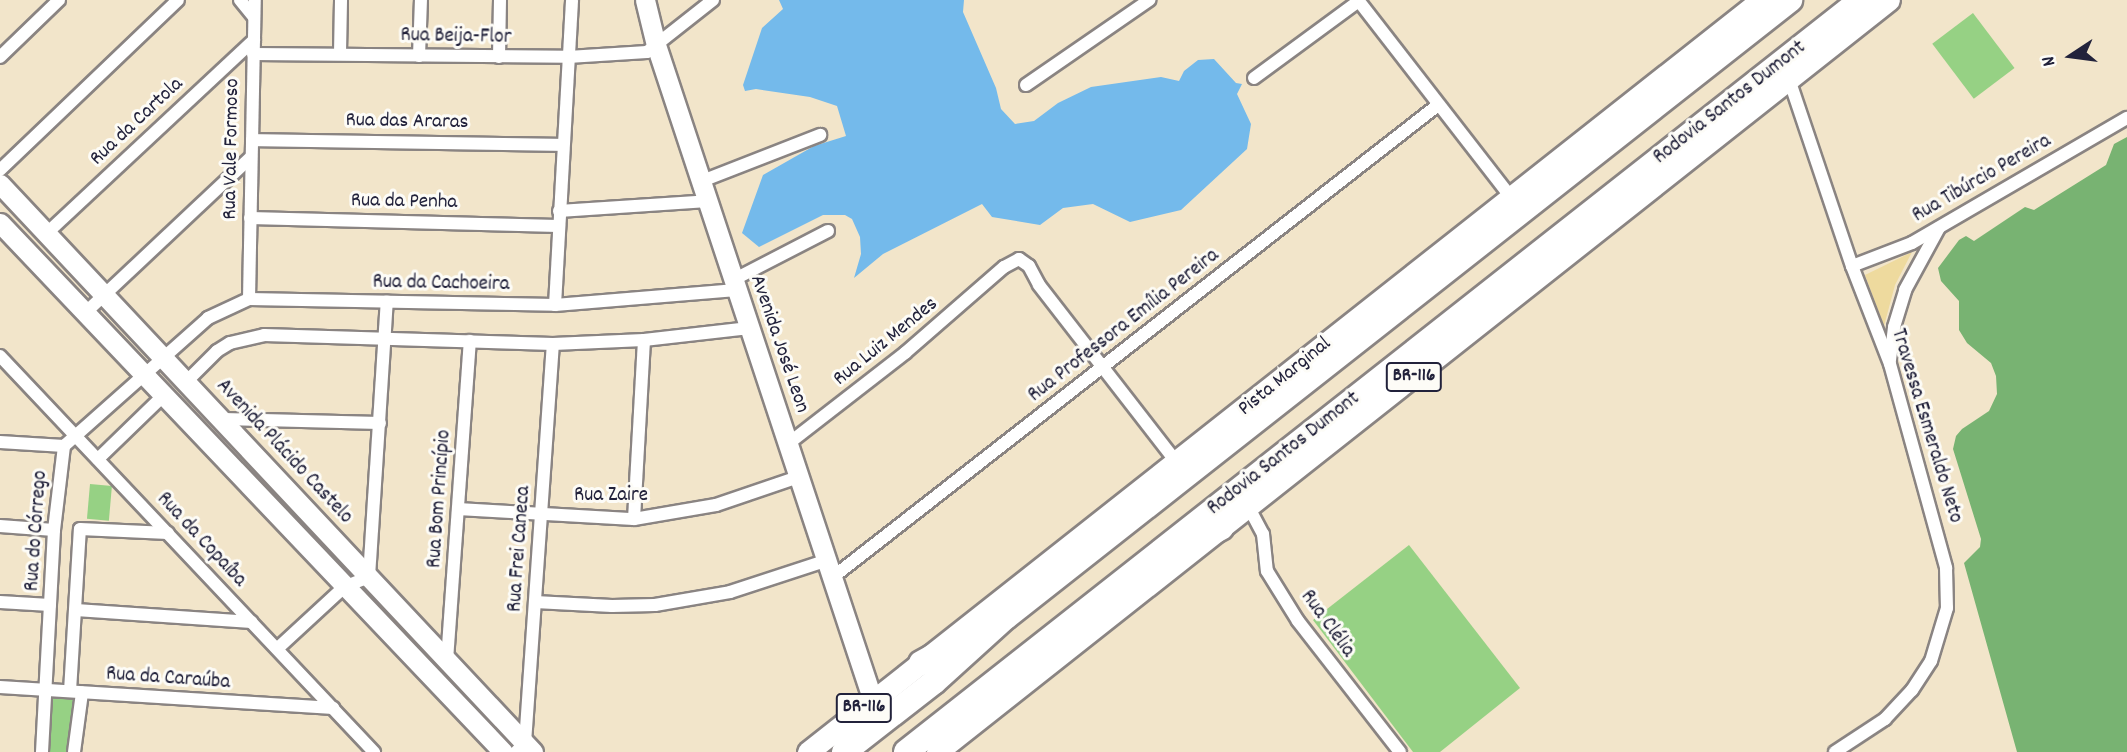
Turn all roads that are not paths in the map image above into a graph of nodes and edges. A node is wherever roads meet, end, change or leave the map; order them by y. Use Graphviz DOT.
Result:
graph roads {
  1 [pos="60,0"];
  2 [pos="178,0"];
  3 [pos="240,0"];
  4 [pos="255,0"];
  5 [pos="341,0"];
  6 [pos="421,0"];
  7 [pos="500,0"];
  8 [pos="572,0"];
  9 [pos="645,0"];
  10 [pos="713,0"];
  11 [pos="1149,0"];
  12 [pos="1761,0"];
  13 [pos="1790,0"];
  14 [pos="1861,0"];
  15 [pos="1889,0"];
  16 [pos="1358,1"];
  17 [pos="254,17"];
  18 [pos="254,40"];
  19 [pos="656,45"];
  20 [pos="340,53"];
  21 [pos="253,54"];
  22 [pos="419,56"];
  23 [pos="0,57"];
  24 [pos="499,57"];
  25 [pos="568,57"];
  26 [pos="1254,78"];
  27 [pos="1789,79"];
  28 [pos="1026,85"];
  29 [pos="1438,105"];
  30 [pos="2127,118"];
  31 [pos="821,135"];
  32 [pos="252,139"];
  33 [pos="562,145"];
  34 [pos="250,158"];
  35 [pos="0,170"];
  36 [pos="702,181"];
  37 [pos="0,184"];
  38 [pos="1511,197"];
  39 [pos="708,201"];
  40 [pos="559,211"];
  41 [pos="250,218"];
  42 [pos="0,223"];
  43 [pos="1941,225"];
  44 [pos="558,226"];
  45 [pos="828,231"];
  46 [pos="47,233"];
  47 [pos="1852,266"];
  48 [pos="103,295"];
  49 [pos="249,299"];
  50 [pos="741,303"];
  51 [pos="387,304"];
  52 [pos="555,305"];
  53 [pos="85,313"];
  54 [pos="386,334"];
  55 [pos="644,340"];
  56 [pos="470,341"];
  57 [pos="553,344"];
  58 [pos="1,358"];
  59 [pos="1890,364"];
  60 [pos="1102,368"];
  61 [pos="175,370"];
  62 [pos="153,385"];
  63 [pos="222,419"];
  64 [pos="380,423"];
  65 [pos="80,440"];
  66 [pos="0,442"];
  67 [pos="789,443"];
  68 [pos="64,446"];
  69 [pos="97,457"];
  70 [pos="1177,463"];
  71 [pos="800,476"];
  72 [pos="1248,506"];
  73 [pos="458,509"];
  74 [pos="542,514"];
  75 [pos="634,519"];
  76 [pos="0,526"];
  77 [pos="1220,527"];
  78 [pos="54,530"];
  79 [pos="168,533"];
  80 [pos="831,568"];
  81 [pos="369,577"];
  82 [pos="344,587"];
  83 [pos="1111,590"];
  84 [pos="535,602"];
  85 [pos="0,603"];
  86 [pos="50,606"];
  87 [pos="76,610"];
  88 [pos="1006,617"];
  89 [pos="252,622"];
  90 [pos="278,648"];
  91 [pos="447,660"];
  92 [pos="921,663"];
  93 [pos="0,687"];
  94 [pos="48,690"];
  95 [pos="73,692"];
  96 [pos="873,701"];
  97 [pos="333,708"];
  98 [pos="525,749"];
  99 [pos="42,752"];
  100 [pos="74,752"];
  101 [pos="374,752"];
  102 [pos="503,752"];
  103 [pos="808,752"];
  104 [pos="845,752"];
  105 [pos="906,752"];
  106 [pos="937,752"];
  107 [pos="1400,752"];
  108 [pos="1835,752"];
  1 -- 23 [label="street"];
  2 -- 35 [label="street"];
  3 -- 17 [label="street"];
  4 -- 17 [label="street, Rua Vale Formoso"];
  5 -- 20 [label="street"];
  6 -- 22 [label="street"];
  7 -- 24 [label="street"];
  8 -- 25 [label="street"];
  9 -- 19 [label="street, Avenida José Leon"];
  10 -- 19 [label="street"];
  11 -- 28 [label="street"];
  12 -- 38 [label="main road, Pista Marginal / BR-116"];
  13 -- 88 [label="highway, Rodovia Santos Dumont / BR-116"];
  14 -- 83 [label="highway, Rodovia Santos Dumont / BR-116"];
  15 -- 27 [label="main road, BR-116"];
  16 -- 26 [label="street"];
  16 -- 29 [label="street"];
  17 -- 18 [label="street, Rua Vale Formoso"];
  18 -- 21 [label="street, Rua Vale Formoso"];
  18 -- 46 [label="street, Rua da Cartola"];
  19 -- 25 [label="street, Rua Beija-Flor"];
  19 -- 36 [label="street, Avenida José Leon"];
  20 -- 21 [label="street, Rua Beija-Flor"];
  20 -- 22 [label="street, Rua Beija-Flor"];
  21 -- 32 [label="street, Rua Vale Formoso"];
  22 -- 24 [label="street, Rua Beija-Flor"];
  24 -- 25 [label="street, Rua Beija-Flor"];
  25 -- 33 [label="street"];
  27 -- 47 [label="street, Travessa Esmeraldo Neto"];
  27 -- 72 [label="main road, BR-116"];
  29 -- 38 [label="street"];
  29 -- 60 [label="street, Rua Professora Emília Pereira"];
  30 -- 43 [label="street, Rua Tibúrcio Pereira"];
  31 -- 36 [label="street"];
  32 -- 33 [label="street, Rua das Araras"];
  32 -- 34 [label="street, Rua Vale Formoso"];
  33 -- 40 [label="street"];
  34 -- 41 [label="street, Rua Vale Formoso"];
  34 -- 48 [label="street"];
  36 -- 39 [label="street, Avenida José Leon"];
  37 -- 46 [label="street, Avenida Plácido Castelo"];
  38 -- 70 [label="main road, Pista Marginal / BR-116"];
  39 -- 40 [label="street"];
  39 -- 50 [label="street, Avenida José Leon"];
  40 -- 44 [label="street"];
  41 -- 44 [label="street, Rua da Penha"];
  41 -- 49 [label="street, Rua Vale Formoso"];
  42 -- 53 [label="street"];
  43 -- 47 [label="street, Rua Tibúrcio Pereira"];
  43 -- 59 [label="street"];
  44 -- 52 [label="street"];
  45 -- 50 [label="street"];
  46 -- 48 [label="street, Avenida Plácido Castelo"];
  47 -- 59 [label="street, Travessa Esmeraldo Neto"];
  48 -- 53 [label="street"];
  48 -- 61 [label="street, Avenida Plácido Castelo"];
  49 -- 51 [label="street, Rua da Cachoeira"];
  49 -- 61 [label="street, Rua da Cachoeira"];
  50 -- 52 [label="street, Rua da Cachoeira"];
  50 -- 55 [label="street"];
  50 -- 67 [label="street, Avenida José Leon"];
  51 -- 52 [label="street, Rua da Cachoeira"];
  51 -- 54 [label="street"];
  53 -- 62 [label="street"];
  54 -- 56 [label="street"];
  54 -- 61 [label="street"];
  54 -- 64 [label="street"];
  55 -- 57 [label="street"];
  55 -- 75 [label="street"];
  56 -- 57 [label="street"];
  56 -- 73 [label="street, Rua Bom Princípio"];
  57 -- 74 [label="street, Rua Frei Caneca"];
  58 -- 65 [label="street, Rua da Copaíba"];
  59 -- 108 [label="street, Travessa Esmeraldo Neto"];
  60 -- 67 [label="street, Rua Luiz Mendes"];
  60 -- 70 [label="street"];
  60 -- 80 [label="street, Rua Professora Emília Pereira"];
  61 -- 62 [label="street, Rua do Córrego"];
  61 -- 63 [label="street, Avenida Plácido Castelo"];
  62 -- 65 [label="street, Rua do Córrego"];
  62 -- 69 [label="street, Rua do Córrego"];
  62 -- 82 [label="street"];
  63 -- 64 [label="street"];
  63 -- 81 [label="street, Avenida Plácido Castelo"];
  64 -- 81 [label="street"];
  65 -- 68 [label="street, Rua do Córrego"];
  65 -- 69 [label="street, Rua da Copaíba"];
  66 -- 68 [label="street"];
  67 -- 71 [label="street, Avenida José Leon"];
  68 -- 78 [label="street, Rua do Córrego"];
  69 -- 79 [label="street, Rua da Copaíba"];
  70 -- 92 [label="main road, Pista Marginal / BR-116"];
  71 -- 75 [label="street, Rua Zaire"];
  71 -- 80 [label="street, Avenida José Leon"];
  72 -- 77 [label="main road, BR-116"];
  72 -- 107 [label="street, Rua Clélia"];
  73 -- 74 [label="street, Rua Zaire"];
  73 -- 91 [label="street, Rua Bom Princípio"];
  74 -- 75 [label="street, Rua Zaire"];
  74 -- 84 [label="street, Rua Frei Caneca"];
  76 -- 78 [label="street"];
  77 -- 83 [label="highway"];
  77 -- 106 [label="main road, BR-116"];
  78 -- 86 [label="street, Rua do Córrego"];
  79 -- 87 [label="street, Rua do Córrego"];
  79 -- 89 [label="street, Rua da Copaíba"];
  80 -- 84 [label="street, Rua Professora Emília Pereira"];
  80 -- 96 [label="street, Avenida José Leon"];
  81 -- 82 [label="street"];
  81 -- 91 [label="street, Avenida Plácido Castelo"];
  82 -- 90 [label="street"];
  82 -- 102 [label="street"];
  83 -- 105 [label="highway, Rodovia Santos Dumont / BR-116"];
  84 -- 98 [label="street, Rua Frei Caneca"];
  85 -- 86 [label="street"];
  86 -- 94 [label="street, Rua do Córrego"];
  87 -- 89 [label="street"];
  87 -- 95 [label="street, Rua do Córrego"];
  88 -- 92 [label="highway"];
  88 -- 104 [label="highway, Rodovia Santos Dumont / BR-116"];
  89 -- 90 [label="street, Rua da Copaíba"];
  90 -- 97 [label="street, Rua da Copaíba"];
  91 -- 98 [label="street, Avenida Plácido Castelo"];
  92 -- 96 [label="main road, Pista Marginal / BR-116"];
  93 -- 94 [label="street, Rua da Caraúba"];
  94 -- 95 [label="street, Rua da Caraúba"];
  94 -- 99 [label="street, Rua do Córrego"];
  95 -- 97 [label="street, Rua da Caraúba"];
  95 -- 100 [label="street, Rua do Córrego"];
  96 -- 103 [label="main road, Pista Marginal / BR-116"];
  97 -- 101 [label="street, Rua da Copaíba"];
}
